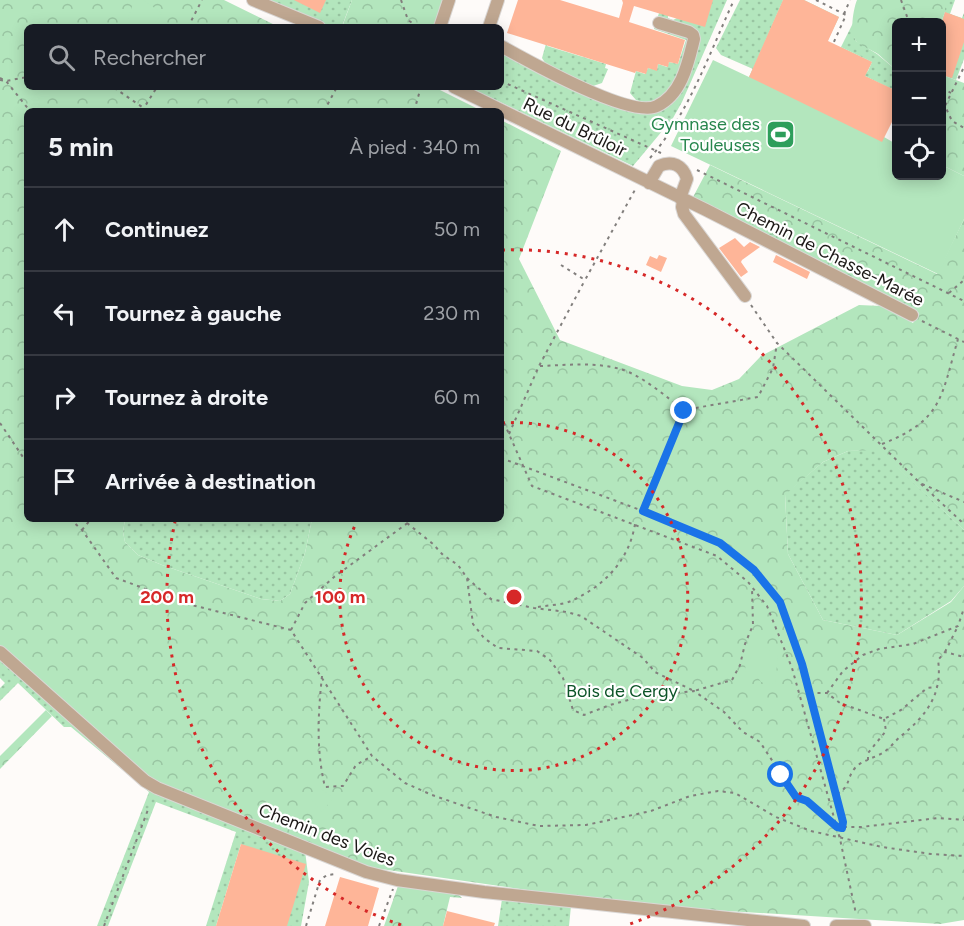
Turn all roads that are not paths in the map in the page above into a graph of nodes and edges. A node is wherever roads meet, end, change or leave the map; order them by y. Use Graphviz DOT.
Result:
graph roads {
  1 [pos="253,0"];
  2 [pos="448,0"];
  3 [pos="498,0"];
  4 [pos="659,23"];
  5 [pos="312,24"];
  6 [pos="441,24"];
  7 [pos="490,24"];
  8 [pos="504,47"];
  9 [pos="460,90"];
  10 [pos="496,108"];
  11 [pos="504,112"];
  12 [pos="644,181"];
  13 [pos="682,199"];
  14 [pos="745,296"];
  15 [pos="912,315"];
  16 [pos="0,651"];
  17 [pos="804,926"];
  18 [pos="836,926"];
  19 [pos="858,926"];
  20 [pos="865,926"];
  1 -- 5 [label="street"];
  2 -- 6 [label="street"];
  3 -- 7 [label="street"];
  4 -- 8 [label="street"];
  9 -- 10 [label="street, Rue du Brûloir"];
  11 -- 12 [label="street, Rue du Brûloir"];
  12 -- 13 [label="street, Rue du Brûloir"];
  12 -- 13 [label="street"];
  13 -- 14 [label="street"];
  13 -- 15 [label="street, Chemin de Chasse-Marée"];
  16 -- 17 [label="street, Chemin des Voies"];
  18 -- 19 [label="street"];
  19 -- 20 [label="street"];
}
